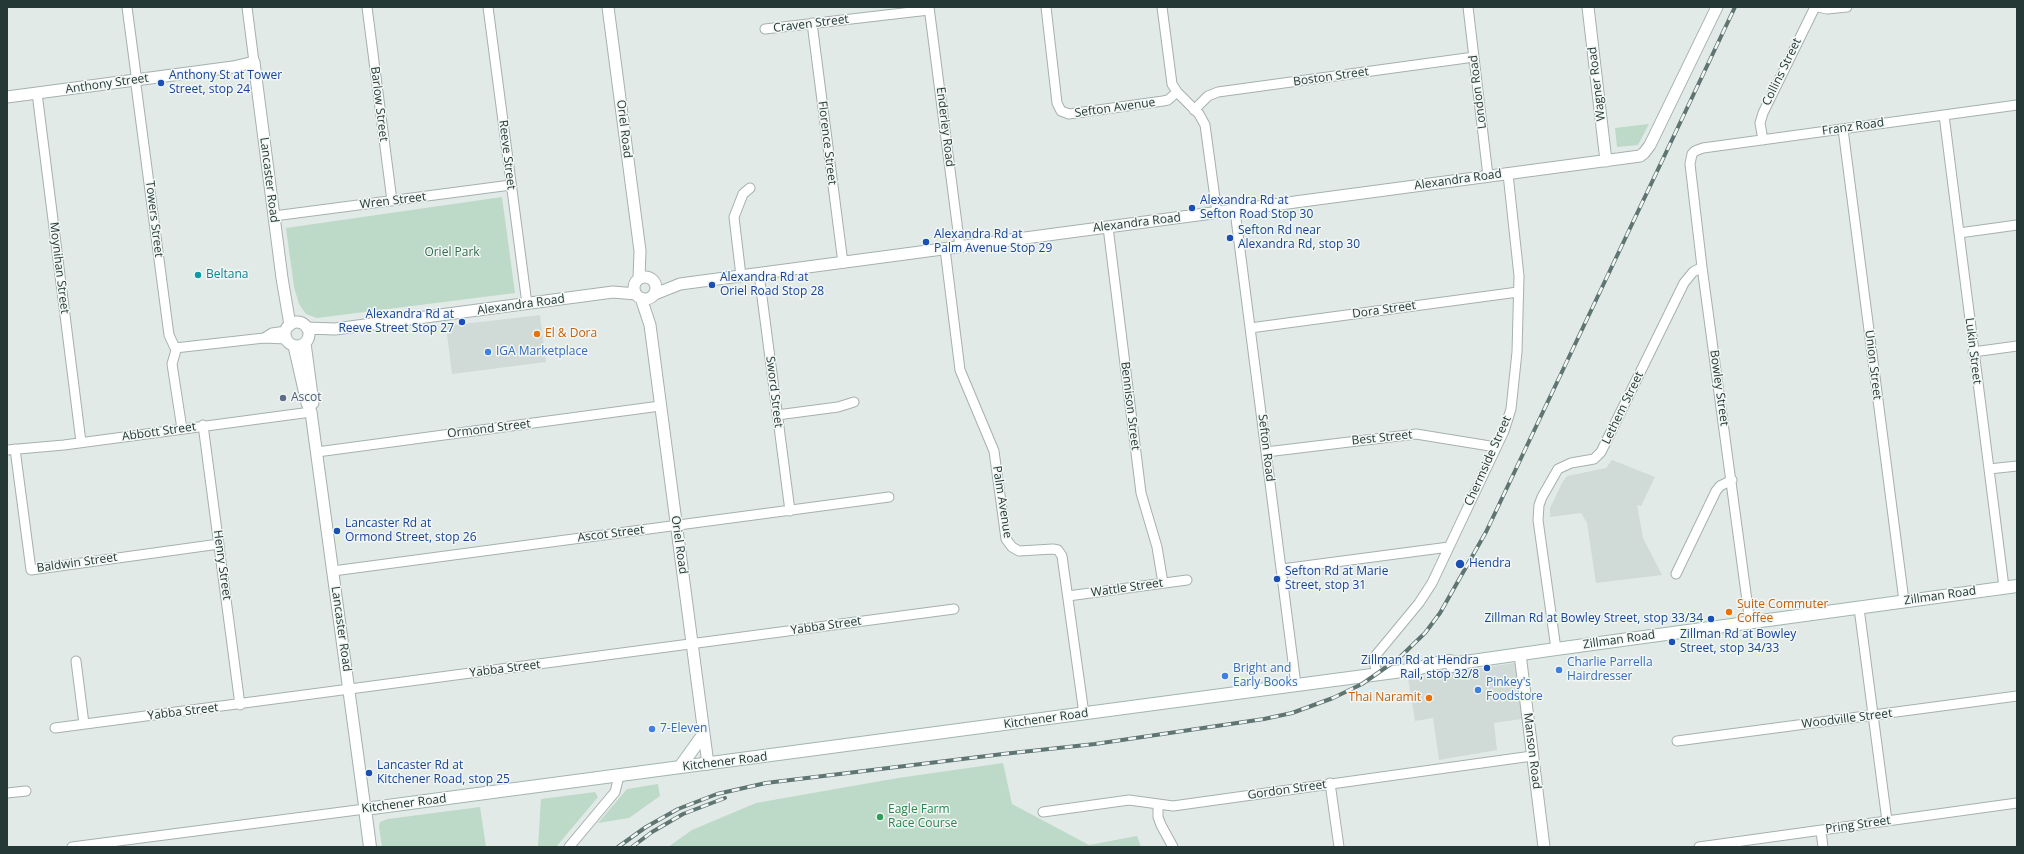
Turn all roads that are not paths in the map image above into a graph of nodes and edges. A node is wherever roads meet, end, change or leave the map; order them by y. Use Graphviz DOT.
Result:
graph roads {
  1 [pos="127,7"];
  2 [pos="247,7"];
  3 [pos="367,7"];
  4 [pos="488,7"];
  5 [pos="608,7"];
  6 [pos="1046,7"];
  7 [pos="1162,7"];
  8 [pos="1468,7"];
  9 [pos="1588,7"];
  10 [pos="1717,7"];
  11 [pos="1814,7"];
  12 [pos="1818,7"];
  13 [pos="1846,7"];
  14 [pos="929,8"];
  15 [pos="812,24"];
  16 [pos="765,29"];
  17 [pos="1474,57"];
  18 [pos="254,62"];
  19 [pos="136,80"];
  20 [pos="1177,92"];
  21 [pos="37,93"];
  22 [pos="7,97"];
  23 [pos="2017,105"];
  24 [pos="1194,110"];
  25 [pos="1944,115"];
  26 [pos="1843,129"];
  27 [pos="1763,140"];
  28 [pos="1692,154"];
  29 [pos="1606,161"];
  30 [pos="1508,174"];
  31 [pos="1488,176"];
  32 [pos="511,185"];
  33 [pos="750,188"];
  34 [pos="392,201"];
  35 [pos="1235,210"];
  36 [pos="1217,213"];
  37 [pos="274,216"];
  38 [pos="2017,225"];
  39 [pos="1108,227"];
  40 [pos="1959,233"];
  41 [pos="960,247"];
  42 [pos="945,249"];
  43 [pos="640,251"];
  44 [pos="843,263"];
  45 [pos="1702,267"];
  46 [pos="759,274"];
  47 [pos="741,276"];
  48 [pos="653,280"];
  49 [pos="680,284"];
  50 [pos="643,291"];
  51 [pos="1518,292"];
  52 [pos="527,304"];
  53 [pos="1250,328"];
  54 [pos="297,334"];
  55 [pos="2017,346"];
  56 [pos="176,348"];
  57 [pos="1973,352"];
  58 [pos="854,402"];
  59 [pos="660,406"];
  60 [pos="311,412"];
  61 [pos="777,415"];
  62 [pos="203,425"];
  63 [pos="182,429"];
  64 [pos="81,442"];
  65 [pos="1496,448"];
  66 [pos="11,450"];
  67 [pos="317,452"];
  68 [pos="1266,452"];
  69 [pos="2017,466"];
  70 [pos="1989,470"];
  71 [pos="1732,480"];
  72 [pos="889,497"];
  73 [pos="790,511"];
  74 [pos="676,526"];
  75 [pos="219,544"];
  76 [pos="1449,547"];
  77 [pos="1282,568"];
  78 [pos="333,571"];
  79 [pos="1676,574"];
  80 [pos="1187,580"];
  81 [pos="1163,583"];
  82 [pos="2017,586"];
  83 [pos="2004,587"];
  84 [pos="1068,596"];
  85 [pos="1904,601"];
  86 [pos="1859,608"];
  87 [pos="954,609"];
  88 [pos="1750,623"];
  89 [pos="692,644"];
  90 [pos="1556,649"];
  91 [pos="1520,654"];
  92 [pos="76,661"];
  93 [pos="1377,674"];
  94 [pos="1296,685"];
  95 [pos="349,690"];
  96 [pos="2017,696"];
  97 [pos="240,705"];
  98 [pos="1084,714"];
  99 [pos="1873,715"];
  100 [pos="84,724"];
  101 [pos="55,728"];
  102 [pos="703,735"];
  103 [pos="1677,740"];
  104 [pos="1532,756"];
  105 [pos="708,764"];
  106 [pos="680,768"];
  107 [pos="619,776"];
  108 [pos="1330,784"];
  109 [pos="26,791"];
  110 [pos="7,793"];
  111 [pos="2017,803"];
  112 [pos="1158,806"];
  113 [pos="365,809"];
  114 [pos="1043,812"];
  115 [pos="1887,821"];
  116 [pos="1821,830"];
  117 [pos="1751,844"];
  118 [pos="72,847"];
  119 [pos="370,847"];
  120 [pos="569,847"];
  121 [pos="1172,847"];
  122 [pos="1339,847"];
  123 [pos="1544,847"];
  124 [pos="1699,847"];
  125 [pos="1823,847"];
  1 -- 19 [label="street, Towers Street"];
  2 -- 18 [label="street"];
  3 -- 34 [label="street, Barlow Street"];
  4 -- 32 [label="street, Reeve Street"];
  5 -- 43 [label="street, Oriel Road"];
  6 -- 20 [label="street, Sefton Avenue"];
  7 -- 20 [label="street"];
  8 -- 17 [label="street, London Road"];
  9 -- 29 [label="street, Wagner Road"];
  10 -- 29 [label="street, Alexandra Road"];
  11 -- 27 [label="street, Collins Street"];
  12 -- 13 [label="street"];
  14 -- 15 [label="street, Craven Street"];
  14 -- 41 [label="street, Enderley Road"];
  15 -- 16 [label="street, Craven Street"];
  15 -- 44 [label="street, Florence Street"];
  17 -- 24 [label="street, Boston Street"];
  17 -- 31 [label="street, London Road"];
  18 -- 19 [label="street, Anthony Street"];
  18 -- 37 [label="street, Lancaster Road"];
  19 -- 21 [label="street, Anthony Street"];
  19 -- 56 [label="street, Towers Street"];
  20 -- 24 [label="street"];
  21 -- 22 [label="street, Anthony Street"];
  21 -- 64 [label="street, Moynihan Street"];
  23 -- 25 [label="street, Franz Road"];
  24 -- 36 [label="street"];
  25 -- 26 [label="street, Franz Road"];
  25 -- 40 [label="street, Lukin Street"];
  26 -- 27 [label="street, Franz Road"];
  26 -- 85 [label="street, Union Street"];
  27 -- 28 [label="street, Franz Road"];
  28 -- 45 [label="street, Bowley Street"];
  29 -- 30 [label="street, Alexandra Road"];
  30 -- 31 [label="street, Alexandra Road"];
  30 -- 51 [label="street, Chermside Street"];
  31 -- 35 [label="street, Alexandra Road"];
  32 -- 34 [label="street, Wren Street"];
  32 -- 52 [label="street, Reeve Street"];
  33 -- 47 [label="street"];
  34 -- 37 [label="street, Wren Street"];
  35 -- 36 [label="street, Alexandra Road"];
  35 -- 53 [label="street, Sefton Road"];
  36 -- 39 [label="street, Alexandra Road"];
  37 -- 54 [label="street, Lancaster Road"];
  38 -- 40 [label="street"];
  39 -- 41 [label="street, Alexandra Road"];
  39 -- 81 [label="street, Bennison Street"];
  40 -- 57 [label="street, Lukin Street"];
  41 -- 42 [label="street, Alexandra Road"];
  42 -- 44 [label="street, Alexandra Road"];
  42 -- 84 [label="street, Palm Avenue"];
  43 -- 48 [label="street, Oriel Road"];
  43 -- 50 [label="street, Oriel Road"];
  44 -- 46 [label="street, Alexandra Road"];
  45 -- 71 [label="street, Bowley Street"];
  45 -- 90 [label="street, Lethem Street"];
  46 -- 47 [label="street, Alexandra Road"];
  46 -- 61 [label="street, Sword Street"];
  47 -- 49 [label="street, Alexandra Road"];
  48 -- 49 [label="street, Alexandra Road"];
  48 -- 50 [label="street, Alexandra Road"];
  48 -- 50 [label="street"];
  49 -- 50 [label="street, Alexandra Road"];
  50 -- 52 [label="street, Alexandra Road"];
  50 -- 59 [label="street, Oriel Road"];
  51 -- 53 [label="street, Dora Street"];
  51 -- 65 [label="street, Chermside Street"];
  52 -- 54 [label="street, Alexandra Road"];
  53 -- 68 [label="street, Sefton Road"];
  54 -- 56 [label="street, Alexandra Road"];
  54 -- 60 [label="street, Lancaster Road"];
  55 -- 57 [label="street"];
  56 -- 63 [label="street"];
  57 -- 70 [label="street, Lukin Street"];
  58 -- 61 [label="street"];
  59 -- 67 [label="street, Ormond Street"];
  59 -- 74 [label="street, Oriel Road"];
  60 -- 62 [label="street, Abbott Street"];
  60 -- 67 [label="street, Lancaster Road"];
  61 -- 73 [label="street, Sword Street"];
  62 -- 63 [label="street, Abbott Street"];
  62 -- 75 [label="street, Henry Street"];
  63 -- 64 [label="street, Abbott Street"];
  64 -- 66 [label="street, Abbott Street"];
  65 -- 68 [label="street, Best Street"];
  65 -- 76 [label="street, Chermside Street"];
  66 -- 75 [label="street, Baldwin Street"];
  67 -- 78 [label="street, Lancaster Road"];
  68 -- 77 [label="street, Sefton Road"];
  69 -- 70 [label="street"];
  70 -- 83 [label="street, Lukin Street"];
  71 -- 79 [label="street"];
  71 -- 88 [label="street, Bowley Street"];
  72 -- 73 [label="street, Ascot Street"];
  73 -- 74 [label="street, Ascot Street"];
  74 -- 78 [label="street, Ascot Street"];
  74 -- 89 [label="street, Oriel Road"];
  75 -- 97 [label="street, Henry Street"];
  76 -- 77 [label="street"];
  76 -- 93 [label="street, Chermside Street"];
  77 -- 94 [label="street, Sefton Road"];
  78 -- 95 [label="street, Lancaster Road"];
  80 -- 81 [label="street, Wattle Street"];
  81 -- 84 [label="street, Wattle Street"];
  82 -- 83 [label="main road, Zillman Road"];
  83 -- 85 [label="main road, Zillman Road"];
  84 -- 98 [label="street, Palm Avenue"];
  85 -- 86 [label="main road, Zillman Road"];
  86 -- 88 [label="main road, Zillman Road"];
  86 -- 99 [label="street"];
  87 -- 89 [label="street, Yabba Street"];
  88 -- 90 [label="main road, Zillman Road"];
  89 -- 95 [label="street, Yabba Street"];
  89 -- 102 [label="street, Oriel Road"];
  90 -- 91 [label="main road, Zillman Road"];
  91 -- 93 [label="main road, Zillman Road"];
  91 -- 104 [label="street, Manson Road"];
  92 -- 100 [label="street"];
  93 -- 94 [label="main road, Kitchener Road"];
  94 -- 98 [label="main road, Kitchener Road"];
  95 -- 97 [label="street, Yabba Street"];
  95 -- 113 [label="street, Lancaster Road"];
  96 -- 99 [label="street, Woodville Street"];
  97 -- 100 [label="street, Yabba Street"];
  98 -- 105 [label="main road, Kitchener Road"];
  99 -- 103 [label="street, Woodville Street"];
  99 -- 115 [label="street"];
  100 -- 101 [label="street, Yabba Street"];
  102 -- 105 [label="street, Oriel Road"];
  102 -- 106 [label="main road"];
  104 -- 108 [label="street, Gordon Street"];
  104 -- 123 [label="street, Manson Road"];
  105 -- 106 [label="main road, Kitchener Road"];
  106 -- 107 [label="main road, Kitchener Road"];
  107 -- 113 [label="main road, Kitchener Road"];
  107 -- 120 [label="street"];
  108 -- 112 [label="street, Gordon Street"];
  108 -- 122 [label="street"];
  109 -- 110 [label="street"];
  111 -- 115 [label="street, Pring Street"];
  112 -- 114 [label="street, Gordon Street"];
  112 -- 121 [label="street"];
  113 -- 118 [label="street, Kitchener Road"];
  113 -- 119 [label="main road, Lancaster Road"];
  115 -- 116 [label="street, Pring Street"];
  116 -- 117 [label="street, Pring Street"];
  116 -- 125 [label="street"];
  117 -- 124 [label="street, Pring Street"];
}
